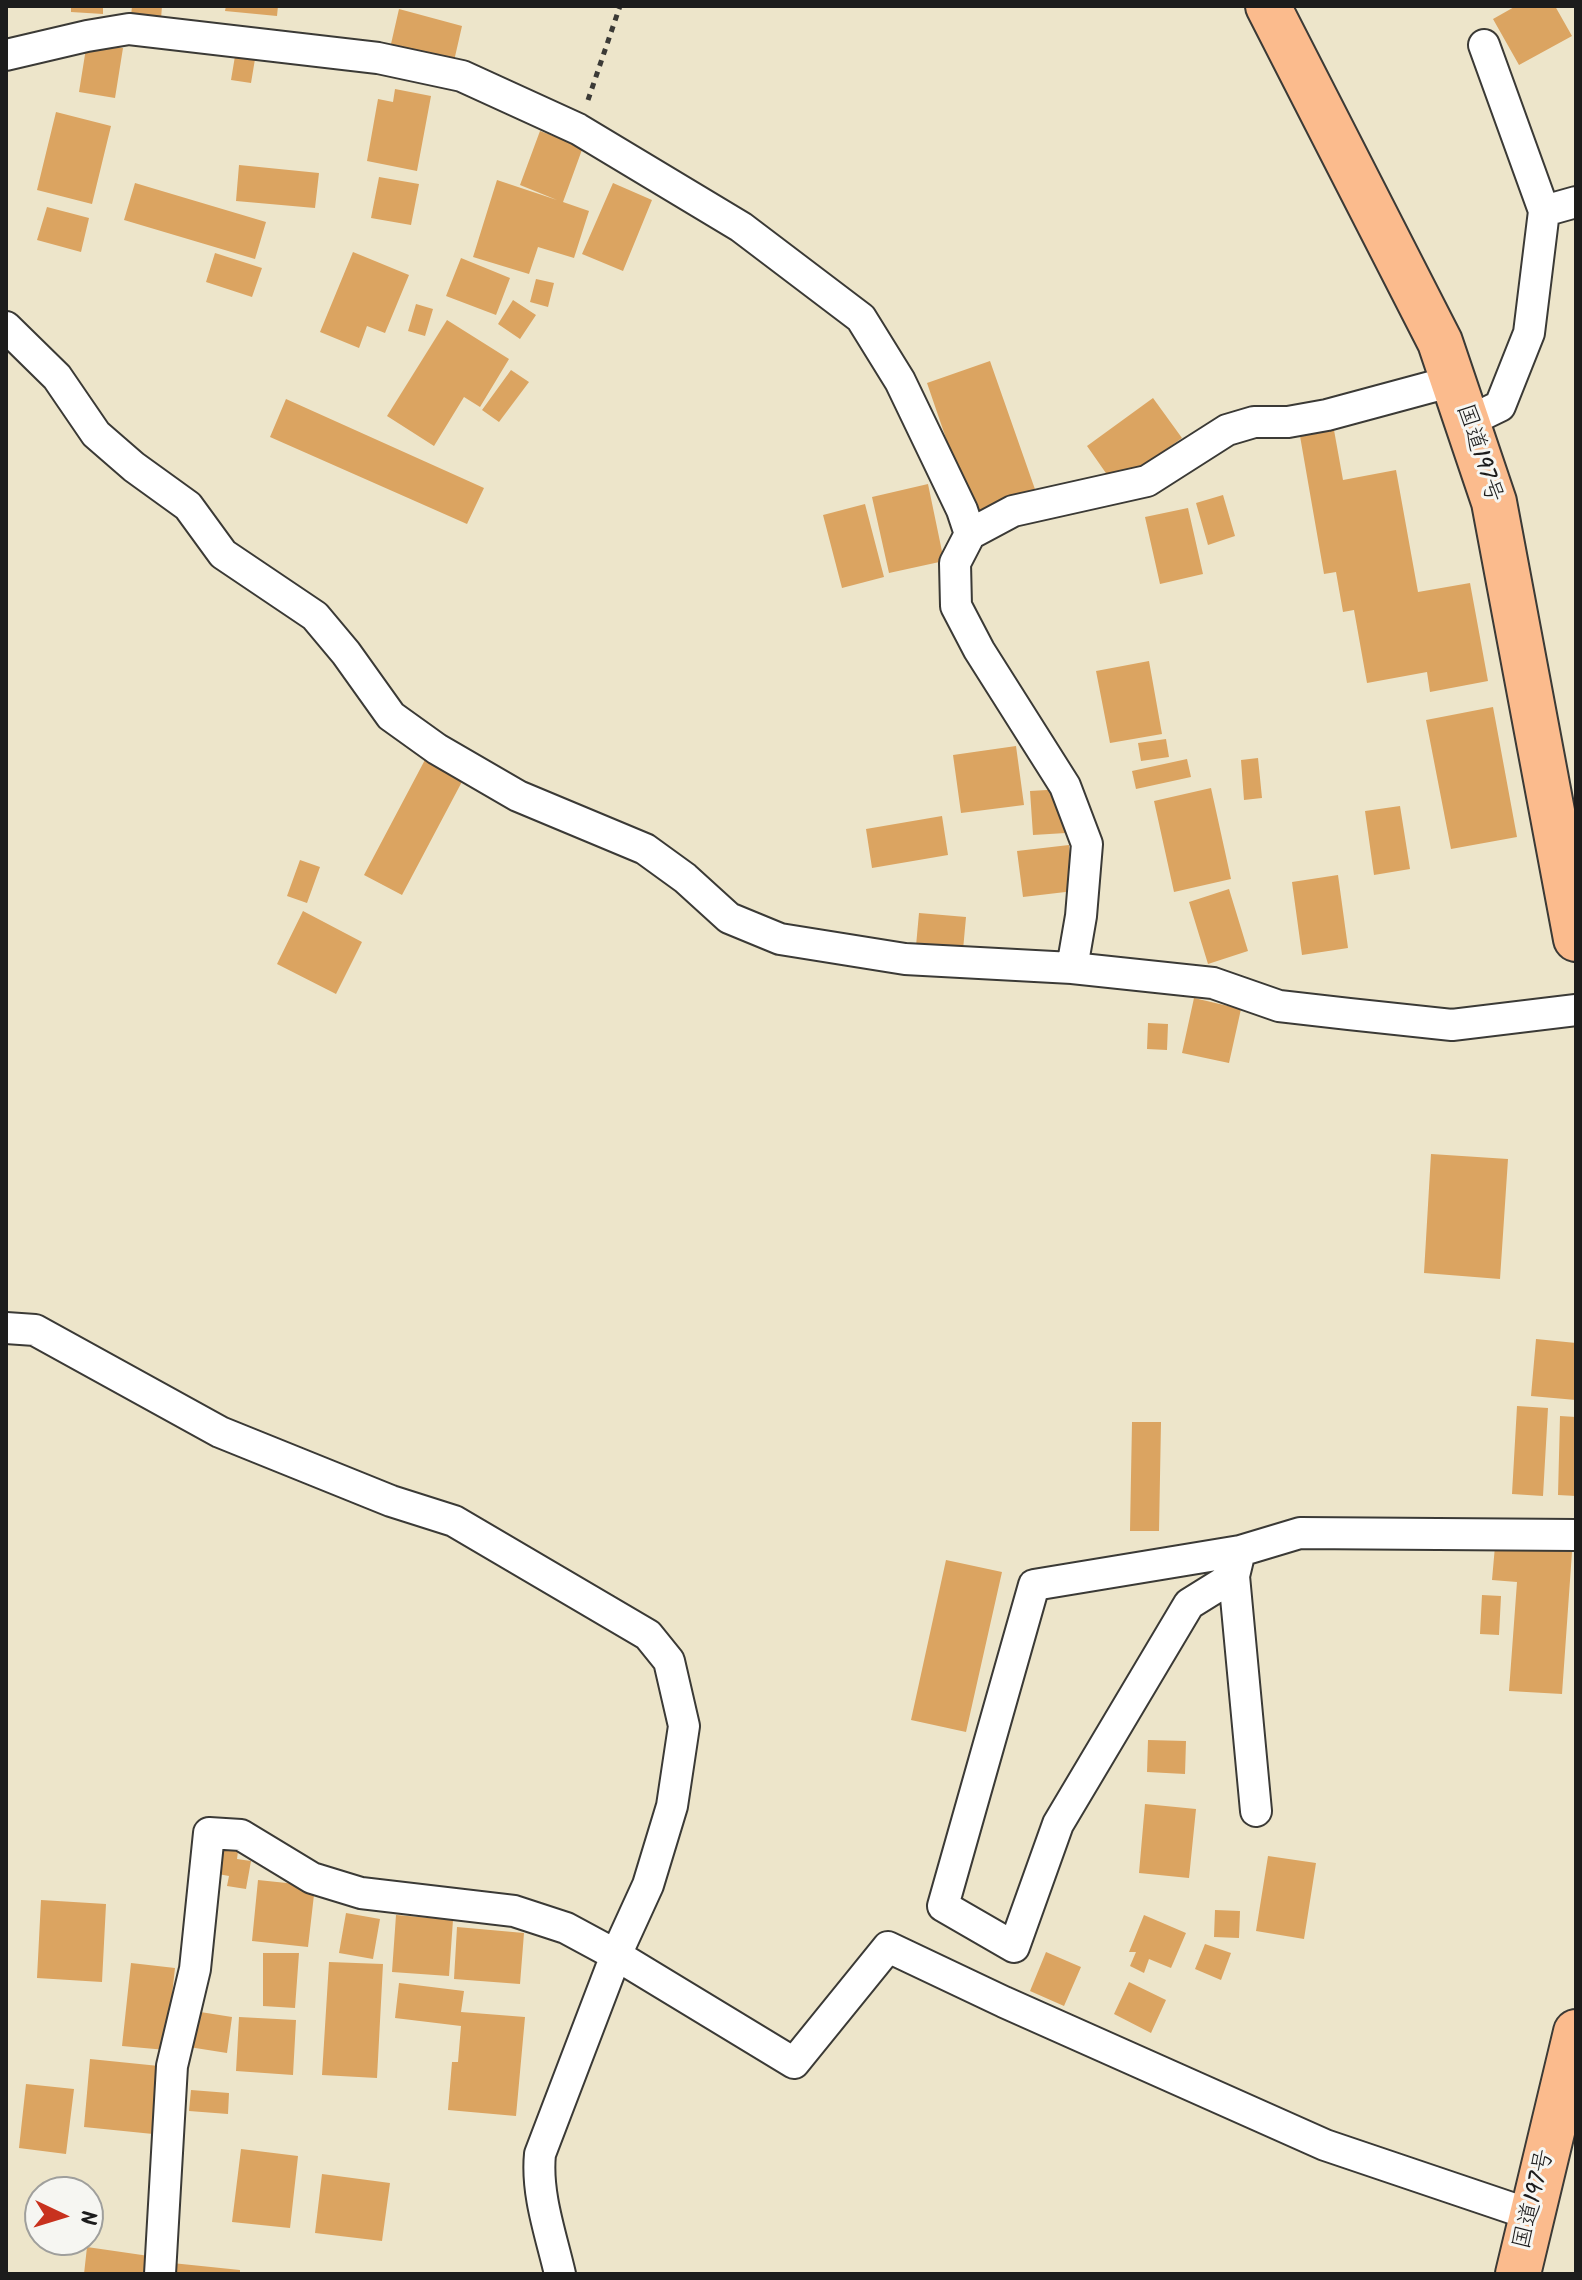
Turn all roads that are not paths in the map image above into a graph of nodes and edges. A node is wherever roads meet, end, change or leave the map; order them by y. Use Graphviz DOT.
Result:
graph roads {
  1 [pos="1268,6"];
  2 [pos="1484,45"];
  3 [pos="6,55"];
  4 [pos="1576,202"];
  5 [pos="1544,211"];
  6 [pos="6,327"];
  7 [pos="1453,381"];
  8 [pos="1467,422"];
  9 [pos="970,534"];
  10 [pos="1576,939"];
  11 [pos="1072,968"];
  12 [pos="1576,1010"];
  13 [pos="6,1328"];
  14 [pos="1576,1535"];
  15 [pos="1237,1564"];
  16 [pos="1256,1811"];
  17 [pos="616,1955"];
  18 [pos="1576,2032"];
  19 [pos="1532,2215"];
  20 [pos="160,2274"];
  21 [pos="560,2274"];
  22 [pos="1518,2274"];
  1 -- 7 [label="highway, 国道197号"];
  2 -- 5 [label="street"];
  3 -- 9 [label="street"];
  4 -- 5 [label="street"];
  5 -- 8 [label="street"];
  6 -- 11 [label="street"];
  7 -- 8 [label="highway, 国道197号"];
  7 -- 9 [label="street"];
  8 -- 10 [label="highway, 国道197号"];
  9 -- 11 [label="street"];
  11 -- 12 [label="street"];
  13 -- 17 [label="street"];
  14 -- 15 [label="street"];
  15 -- 15 [label="street"];
  15 -- 16 [label="street"];
  17 -- 19 [label="street"];
  17 -- 20 [label="street"];
  17 -- 21 [label="street"];
  18 -- 19 [label="highway, 国道197号"];
  19 -- 22 [label="highway, 国道197号"];
}
